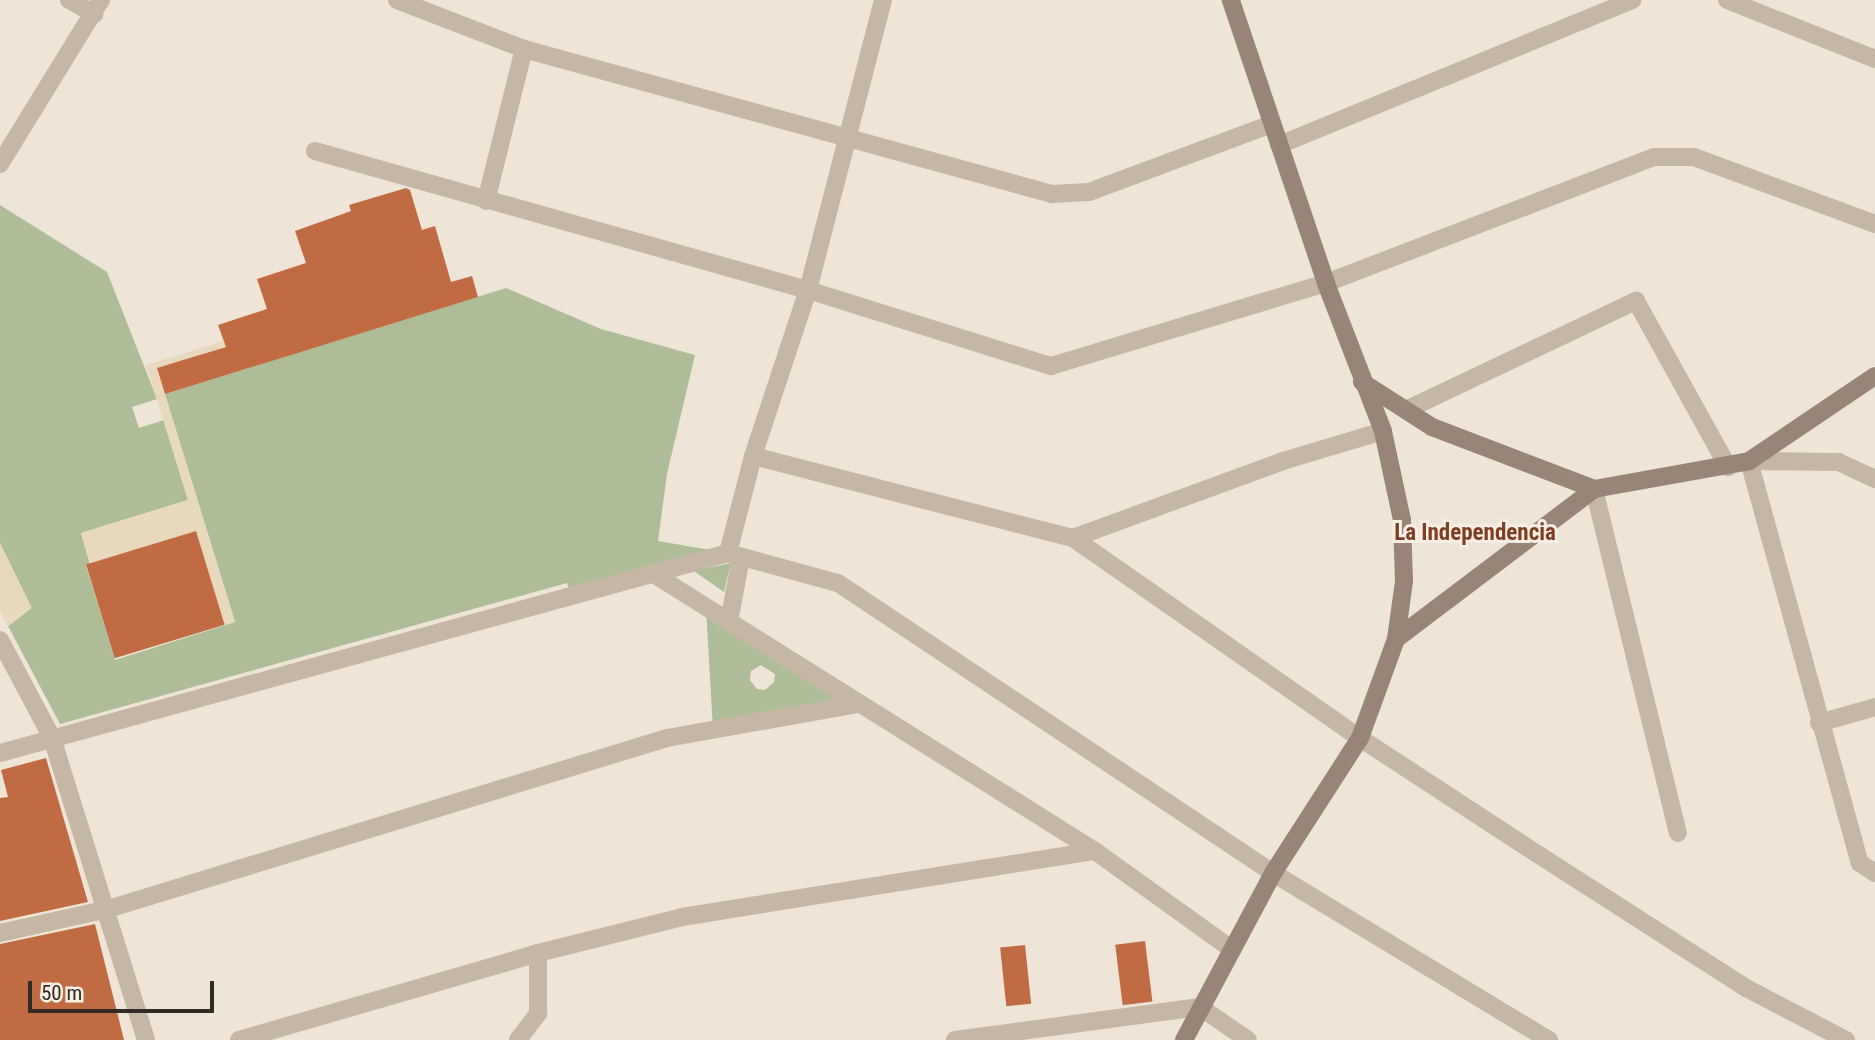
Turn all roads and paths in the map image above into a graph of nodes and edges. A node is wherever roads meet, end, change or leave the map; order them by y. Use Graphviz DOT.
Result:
graph roads {
  1 [pos="69,0"];
  2 [pos="397,0"];
  3 [pos="883,0"];
  4 [pos="1231,0"];
  5 [pos="1632,0"];
  6 [pos="1727,0"];
  7 [pos="98,7"];
  8 [pos="524,49"];
  9 [pos="1875,59"];
  10 [pos="1272,124"];
  11 [pos="847,135"];
  12 [pos="1279,145"];
  13 [pos="315,151"];
  14 [pos="1,159"];
  15 [pos="486,201"];
  16 [pos="1875,223"];
  17 [pos="1326,283"];
  18 [pos="808,290"];
  19 [pos="1875,376"];
  20 [pos="1362,382"];
  21 [pos="1406,410"];
  22 [pos="1383,431"];
  23 [pos="753,456"];
  24 [pos="1749,461"];
  25 [pos="1728,467"];
  26 [pos="1875,479"];
  27 [pos="1594,489"];
  28 [pos="1073,538"];
  29 [pos="734,555"];
  30 [pos="652,573"];
  31 [pos="729,622"];
  32 [pos="1396,639"];
  33 [pos="0,640"];
  34 [pos="857,704"];
  35 [pos="1875,707"];
  36 [pos="1819,723"];
  37 [pos="52,737"];
  38 [pos="1360,738"];
  39 [pos="0,753"];
  40 [pos="1678,833"];
  41 [pos="1095,852"];
  42 [pos="1273,873"];
  43 [pos="1875,873"];
  44 [pos="108,909"];
  45 [pos="0,933"];
  46 [pos="1230,948"];
  47 [pos="538,953"];
  48 [pos="1200,1007"];
  49 [pos="146,1040"];
  50 [pos="239,1040"];
  51 [pos="518,1040"];
  52 [pos="955,1040"];
  53 [pos="1184,1040"];
  54 [pos="1248,1040"];
  55 [pos="1549,1040"];
  56 [pos="1846,1040"];
  1 -- 7 [label="street"];
  2 -- 8 [label="street"];
  3 -- 11 [label="street"];
  4 -- 10 [label="main road"];
  5 -- 12 [label="street"];
  6 -- 9 [label="street"];
  7 -- 14 [label="street"];
  8 -- 11 [label="street"];
  8 -- 15 [label="street"];
  10 -- 11 [label="street"];
  10 -- 12 [label="main road"];
  11 -- 18 [label="street"];
  12 -- 17 [label="main road"];
  13 -- 15 [label="street"];
  15 -- 18 [label="street"];
  16 -- 17 [label="street"];
  17 -- 18 [label="street"];
  17 -- 20 [label="main road"];
  18 -- 23 [label="street"];
  19 -- 24 [label="main road"];
  20 -- 21 [label="main road"];
  20 -- 22 [label="main road"];
  21 -- 25 [label="street"];
  21 -- 27 [label="main road"];
  22 -- 28 [label="street"];
  22 -- 32 [label="main road"];
  23 -- 28 [label="street"];
  23 -- 29 [label="street"];
  24 -- 25 [label="main road"];
  24 -- 26 [label="street"];
  24 -- 36 [label="street"];
  25 -- 27 [label="main road"];
  27 -- 32 [label="main road"];
  27 -- 40 [label="street"];
  28 -- 38 [label="street"];
  29 -- 30 [label="street"];
  29 -- 31 [label="street"];
  29 -- 42 [label="street"];
  30 -- 31 [label="street"];
  30 -- 37 [label="street"];
  31 -- 34 [label="street"];
  32 -- 38 [label="main road"];
  33 -- 37 [label="street"];
  34 -- 41 [label="street"];
  34 -- 44 [label="street"];
  35 -- 36 [label="street"];
  36 -- 43 [label="street"];
  37 -- 39 [label="street"];
  37 -- 44 [label="street"];
  38 -- 42 [label="main road"];
  38 -- 56 [label="street"];
  41 -- 46 [label="street"];
  41 -- 47 [label="street"];
  42 -- 46 [label="main road"];
  42 -- 55 [label="street"];
  44 -- 45 [label="street"];
  44 -- 49 [label="street"];
  46 -- 48 [label="main road"];
  47 -- 50 [label="street"];
  47 -- 51 [label="street"];
  48 -- 52 [label="street"];
  48 -- 53 [label="main road"];
  48 -- 54 [label="street"];
}
